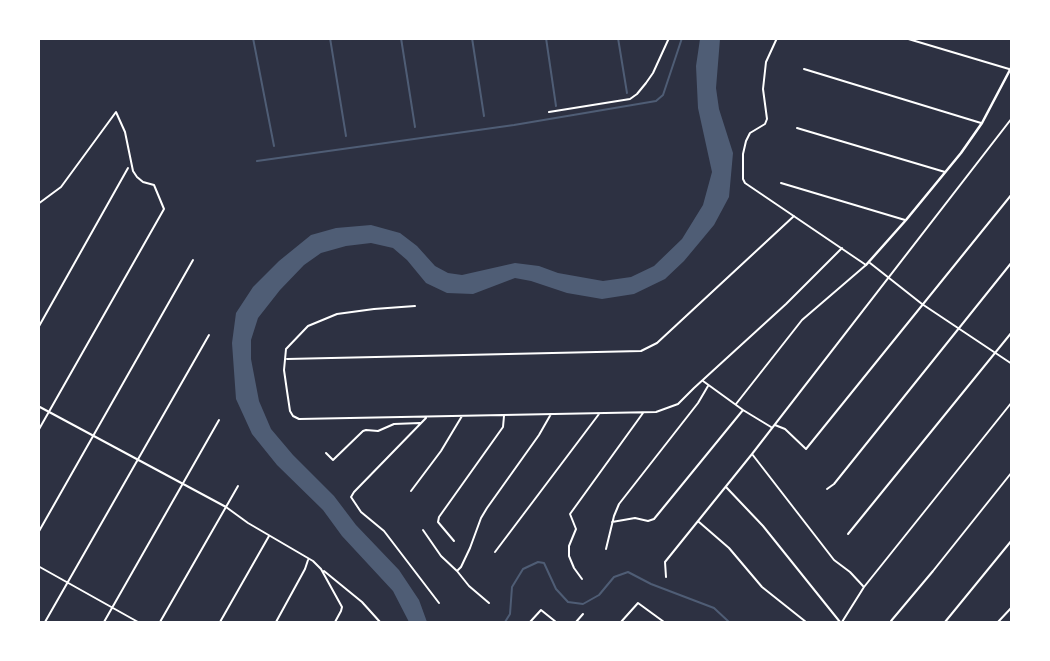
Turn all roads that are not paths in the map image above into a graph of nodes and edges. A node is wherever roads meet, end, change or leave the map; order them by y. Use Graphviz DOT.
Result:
graph roads {
  1 [pos="669,38"];
  2 [pos="777,38"];
  3 [pos="905,38"];
  4 [pos="1011,68"];
  5 [pos="804,69"];
  6 [pos="549,112"];
  7 [pos="1012,118"];
  8 [pos="982,123"];
  9 [pos="797,128"];
  10 [pos="128,168"];
  11 [pos="946,172"];
  12 [pos="781,183"];
  13 [pos="1012,194"];
  14 [pos="38,204"];
  15 [pos="794,216"];
  16 [pos="906,220"];
  17 [pos="842,248"];
  18 [pos="193,260"];
  19 [pos="1012,262"];
  20 [pos="867,264"];
  21 [pos="889,279"];
  22 [pos="922,304"];
  23 [pos="415,306"];
  24 [pos="38,328"];
  25 [pos="959,328"];
  26 [pos="1012,332"];
  27 [pos="209,335"];
  28 [pos="995,352"];
  29 [pos="286,359"];
  30 [pos="1012,364"];
  31 [pos="702,380"];
  32 [pos="708,386"];
  33 [pos="1012,402"];
  34 [pos="736,404"];
  35 [pos="38,406"];
  36 [pos="743,410"];
  37 [pos="50,412"];
  38 [pos="644,412"];
  39 [pos="600,413"];
  40 [pos="552,414"];
  41 [pos="463,415"];
  42 [pos="504,415"];
  43 [pos="427,417"];
  44 [pos="219,420"];
  45 [pos="421,423"];
  46 [pos="774,425"];
  47 [pos="772,428"];
  48 [pos="38,431"];
  49 [pos="94,437"];
  50 [pos="326,453"];
  51 [pos="752,454"];
  52 [pos="138,460"];
  53 [pos="1012,472"];
  54 [pos="183,484"];
  55 [pos="238,486"];
  56 [pos="726,486"];
  57 [pos="827,489"];
  58 [pos="411,491"];
  59 [pos="226,507"];
  60 [pos="698,521"];
  61 [pos="612,522"];
  62 [pos="423,530"];
  63 [pos="38,533"];
  64 [pos="848,534"];
  65 [pos="269,535"];
  66 [pos="1012,540"];
  67 [pos="454,541"];
  68 [pos="606,548"];
  69 [pos="495,552"];
  70 [pos="308,559"];
  71 [pos="38,566"];
  72 [pos="321,569"];
  73 [pos="457,571"];
  74 [pos="666,577"];
  75 [pos="582,579"];
  76 [pos="68,582"];
  77 [pos="864,587"];
  78 [pos="439,603"];
  79 [pos="489,603"];
  80 [pos="1012,607"];
  81 [pos="112,608"];
  82 [pos="583,614"];
  83 [pos="891,621"];
  84 [pos="45,622"];
  85 [pos="104,622"];
  86 [pos="138,622"];
  87 [pos="160,622"];
  88 [pos="220,622"];
  89 [pos="276,622"];
  90 [pos="335,622"];
  91 [pos="380,622"];
  92 [pos="530,622"];
  93 [pos="556,622"];
  94 [pos="576,622"];
  95 [pos="621,622"];
  96 [pos="664,622"];
  97 [pos="806,622"];
  98 [pos="841,622"];
  99 [pos="945,622"];
  100 [pos="998,622"];
  1 -- 6 [label="street"];
  2 -- 15 [label="street"];
  3 -- 4 [label="street"];
  4 -- 8 [label="street"];
  5 -- 8 [label="street"];
  7 -- 21 [label="street"];
  8 -- 11 [label="street"];
  9 -- 11 [label="street"];
  10 -- 24 [label="street"];
  11 -- 16 [label="street"];
  12 -- 16 [label="street"];
  13 -- 22 [label="street"];
  14 -- 37 [label="street"];
  15 -- 17 [label="street"];
  15 -- 29 [label="street"];
  16 -- 20 [label="street"];
  17 -- 20 [label="street"];
  17 -- 31 [label="street"];
  18 -- 49 [label="street"];
  19 -- 25 [label="street"];
  20 -- 21 [label="street"];
  20 -- 34 [label="street"];
  21 -- 22 [label="street"];
  21 -- 46 [label="street"];
  22 -- 25 [label="street"];
  22 -- 46 [label="street"];
  23 -- 29 [label="street"];
  25 -- 28 [label="street"];
  25 -- 57 [label="street"];
  26 -- 28 [label="street"];
  27 -- 52 [label="street"];
  28 -- 30 [label="street"];
  28 -- 64 [label="street"];
  29 -- 43 [label="street"];
  31 -- 32 [label="street"];
  31 -- 38 [label="street"];
  32 -- 34 [label="street"];
  32 -- 61 [label="street"];
  33 -- 77 [label="street"];
  34 -- 36 [label="street"];
  35 -- 37 [label="street"];
  36 -- 47 [label="street"];
  36 -- 61 [label="street"];
  37 -- 48 [label="street"];
  37 -- 49 [label="street"];
  38 -- 39 [label="street"];
  38 -- 75 [label="street"];
  39 -- 40 [label="street"];
  39 -- 69 [label="street"];
  40 -- 42 [label="street"];
  40 -- 73 [label="street"];
  41 -- 42 [label="street"];
  41 -- 43 [label="street"];
  41 -- 58 [label="street"];
  42 -- 67 [label="street"];
  43 -- 45 [label="street"];
  44 -- 54 [label="street"];
  45 -- 50 [label="street"];
  45 -- 78 [label="street"];
  46 -- 47 [label="street"];
  47 -- 51 [label="street"];
  49 -- 52 [label="street"];
  49 -- 63 [label="street"];
  51 -- 56 [label="street"];
  51 -- 77 [label="street"];
  52 -- 54 [label="street"];
  52 -- 76 [label="street"];
  53 -- 83 [label="street"];
  54 -- 59 [label="street"];
  54 -- 81 [label="street"];
  55 -- 59 [label="street"];
  56 -- 60 [label="street"];
  56 -- 98 [label="street"];
  59 -- 65 [label="street"];
  59 -- 87 [label="street"];
  60 -- 74 [label="street"];
  60 -- 97 [label="street"];
  61 -- 68 [label="street"];
  62 -- 73 [label="street"];
  65 -- 70 [label="street"];
  65 -- 88 [label="street"];
  66 -- 99 [label="street"];
  70 -- 72 [label="street"];
  70 -- 89 [label="street"];
  71 -- 76 [label="street"];
  72 -- 90 [label="street"];
  72 -- 91 [label="street"];
  73 -- 79 [label="street"];
  76 -- 81 [label="street"];
  76 -- 84 [label="street"];
  77 -- 98 [label="street"];
  80 -- 100 [label="street"];
  81 -- 85 [label="street"];
  81 -- 86 [label="street"];
  82 -- 94 [label="street"];
  92 -- 93 [label="street"];
  95 -- 96 [label="street"];
}
